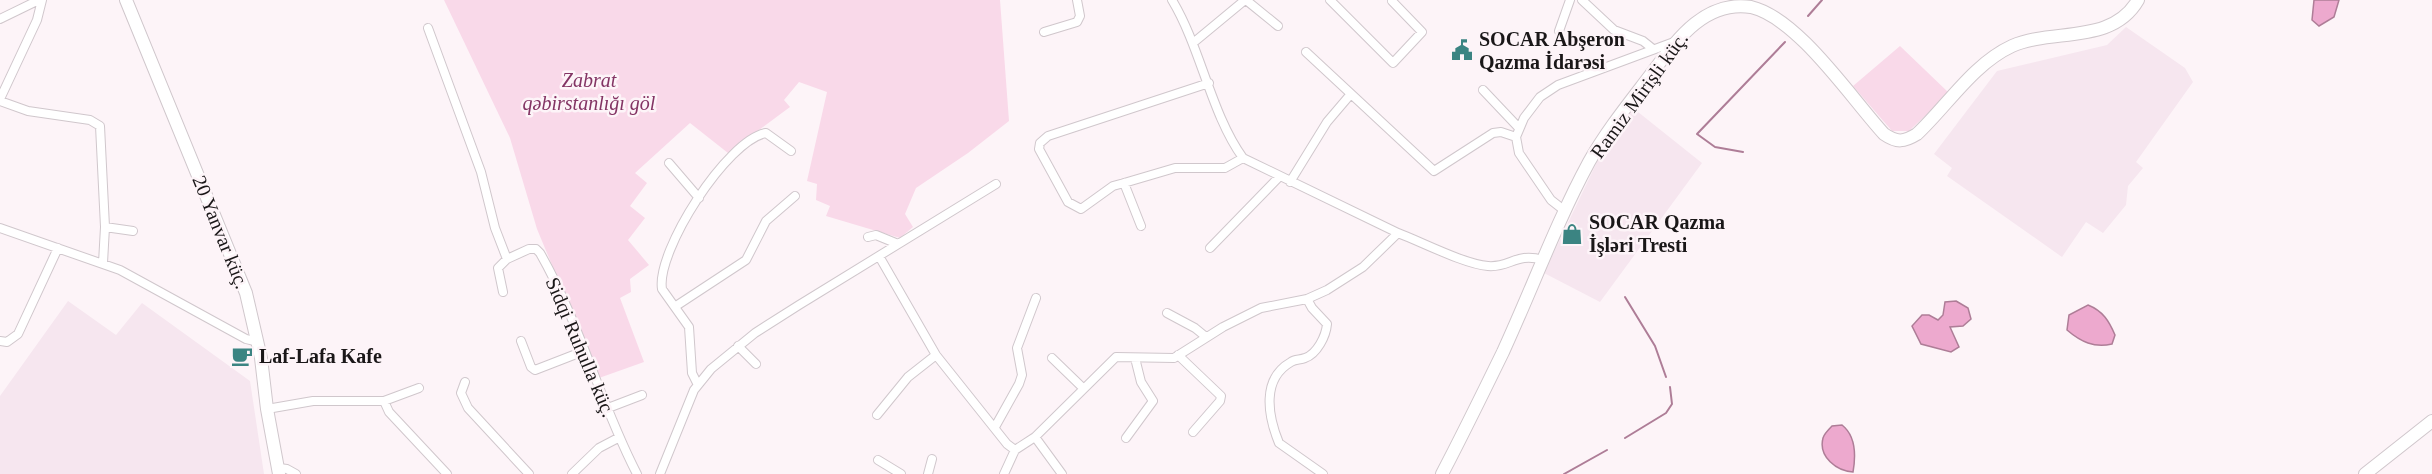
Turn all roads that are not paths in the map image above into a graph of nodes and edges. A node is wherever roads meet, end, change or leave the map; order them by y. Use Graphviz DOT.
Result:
graph roads {
  1 [pos="40,0"];
  2 [pos="126,0"];
  3 [pos="1077,0"];
  4 [pos="1172,0"];
  5 [pos="1245,0"];
  6 [pos="1330,0"];
  7 [pos="1570,0"];
  8 [pos="1582,0"];
  9 [pos="2138,0"];
  10 [pos="1392,1"];
  11 [pos="0,19"];
  12 [pos="1278,26"];
  13 [pos="428,28"];
  14 [pos="1559,31"];
  15 [pos="1044,32"];
  16 [pos="1675,42"];
  17 [pos="1193,43"];
  18 [pos="1653,49"];
  19 [pos="1306,52"];
  20 [pos="1209,83"];
  21 [pos="1483,90"];
  22 [pos="1350,94"];
  23 [pos="0,100"];
  24 [pos="1517,132"];
  25 [pos="791,152"];
  26 [pos="1244,158"];
  27 [pos="669,163"];
  28 [pos="1279,177"];
  29 [pos="1290,182"];
  30 [pos="1124,183"];
  31 [pos="996,184"];
  32 [pos="795,196"];
  33 [pos="699,198"];
  34 [pos="1565,211"];
  35 [pos="1141,226"];
  36 [pos="105,227"];
  37 [pos="0,228"];
  38 [pos="133,231"];
  39 [pos="1398,233"];
  40 [pos="868,237"];
  41 [pos="898,244"];
  42 [pos="58,248"];
  43 [pos="1210,248"];
  44 [pos="879,256"];
  45 [pos="507,259"];
  46 [pos="1543,260"];
  47 [pos="103,263"];
  48 [pos="503,292"];
  49 [pos="1036,298"];
  50 [pos="1308,299"];
  51 [pos="676,306"];
  52 [pos="1167,313"];
  53 [pos="1206,337"];
  54 [pos="0,341"];
  55 [pos="258,342"];
  56 [pos="521,342"];
  57 [pos="738,346"];
  58 [pos="584,351"];
  59 [pos="936,355"];
  60 [pos="1178,355"];
  61 [pos="1052,358"];
  62 [pos="1135,358"];
  63 [pos="756,364"];
  64 [pos="465,382"];
  65 [pos="697,383"];
  66 [pos="419,388"];
  67 [pos="1083,388"];
  68 [pos="642,395"];
  69 [pos="384,401"];
  70 [pos="608,408"];
  71 [pos="267,409"];
  72 [pos="877,415"];
  73 [pos="2432,421"];
  74 [pos="995,427"];
  75 [pos="1192,432"];
  76 [pos="1035,437"];
  77 [pos="618,438"];
  78 [pos="1126,438"];
  79 [pos="1015,450"];
  80 [pos="932,459"];
  81 [pos="878,460"];
  82 [pos="279,471"];
  83 [pos="932,473"];
  84 [pos="296,474"];
  85 [pos="447,474"];
  86 [pos="529,474"];
  87 [pos="572,474"];
  88 [pos="637,474"];
  89 [pos="660,474"];
  90 [pos="901,474"];
  91 [pos="1005,474"];
  92 [pos="1062,474"];
  93 [pos="1323,474"];
  94 [pos="1442,474"];
  95 [pos="2365,474"];
  1 -- 11 [label="street"];
  1 -- 23 [label="street"];
  2 -- 55 [label="street, 20 Yanvar küç."];
  3 -- 15 [label="street"];
  4 -- 17 [label="street"];
  5 -- 12 [label="street"];
  5 -- 17 [label="street"];
  6 -- 10 [label="street"];
  7 -- 14 [label="street"];
  8 -- 18 [label="street"];
  9 -- 16 [label="street, Ramiz Mirişli küç."];
  13 -- 45 [label="street"];
  16 -- 18 [label="street"];
  16 -- 34 [label="street, Ramiz Mirişli küç."];
  17 -- 20 [label="street"];
  18 -- 24 [label="street"];
  19 -- 22 [label="street"];
  20 -- 26 [label="street"];
  20 -- 30 [label="street"];
  21 -- 24 [label="street"];
  22 -- 24 [label="street"];
  22 -- 29 [label="street"];
  23 -- 36 [label="street"];
  24 -- 34 [label="street"];
  25 -- 33 [label="street"];
  26 -- 28 [label="street"];
  26 -- 30 [label="street"];
  27 -- 33 [label="street"];
  28 -- 29 [label="street"];
  28 -- 43 [label="street"];
  29 -- 39 [label="street"];
  30 -- 35 [label="street"];
  31 -- 41 [label="street"];
  32 -- 51 [label="street"];
  33 -- 51 [label="street"];
  34 -- 46 [label="street, Ramiz Mirişli küç."];
  36 -- 38 [label="street"];
  36 -- 47 [label="street"];
  37 -- 42 [label="street"];
  39 -- 46 [label="street"];
  39 -- 50 [label="street"];
  40 -- 41 [label="street"];
  41 -- 44 [label="street"];
  42 -- 47 [label="street"];
  42 -- 54 [label="street"];
  44 -- 57 [label="street"];
  44 -- 59 [label="street"];
  45 -- 48 [label="street"];
  45 -- 58 [label="street, Sidqi Ruhulla küç."];
  46 -- 94 [label="street, Ramiz Mirişli küç."];
  47 -- 55 [label="street"];
  49 -- 74 [label="street"];
  50 -- 53 [label="street"];
  50 -- 93 [label="street"];
  51 -- 65 [label="street"];
  52 -- 53 [label="street"];
  53 -- 60 [label="street"];
  55 -- 71 [label="street, 20 Yanvar küç."];
  56 -- 58 [label="street"];
  57 -- 63 [label="street"];
  57 -- 65 [label="street"];
  58 -- 70 [label="street, Sidqi Ruhulla küç."];
  59 -- 72 [label="street"];
  59 -- 74 [label="street"];
  60 -- 62 [label="street"];
  60 -- 75 [label="street"];
  61 -- 67 [label="street"];
  62 -- 67 [label="street"];
  62 -- 78 [label="street"];
  64 -- 86 [label="street"];
  65 -- 89 [label="street"];
  66 -- 69 [label="street"];
  67 -- 76 [label="street"];
  68 -- 70 [label="street"];
  69 -- 71 [label="street"];
  69 -- 85 [label="street"];
  70 -- 77 [label="street, Sidqi Ruhulla küç."];
  71 -- 82 [label="street, 20 Yanvar küç."];
  73 -- 95 [label="street"];
  74 -- 79 [label="street"];
  76 -- 79 [label="street"];
  76 -- 92 [label="street"];
  77 -- 87 [label="street"];
  77 -- 88 [label="street, Sidqi Ruhulla küç."];
  79 -- 91 [label="street"];
  80 -- 83 [label="street"];
  81 -- 90 [label="street"];
  82 -- 84 [label="street"];
}
